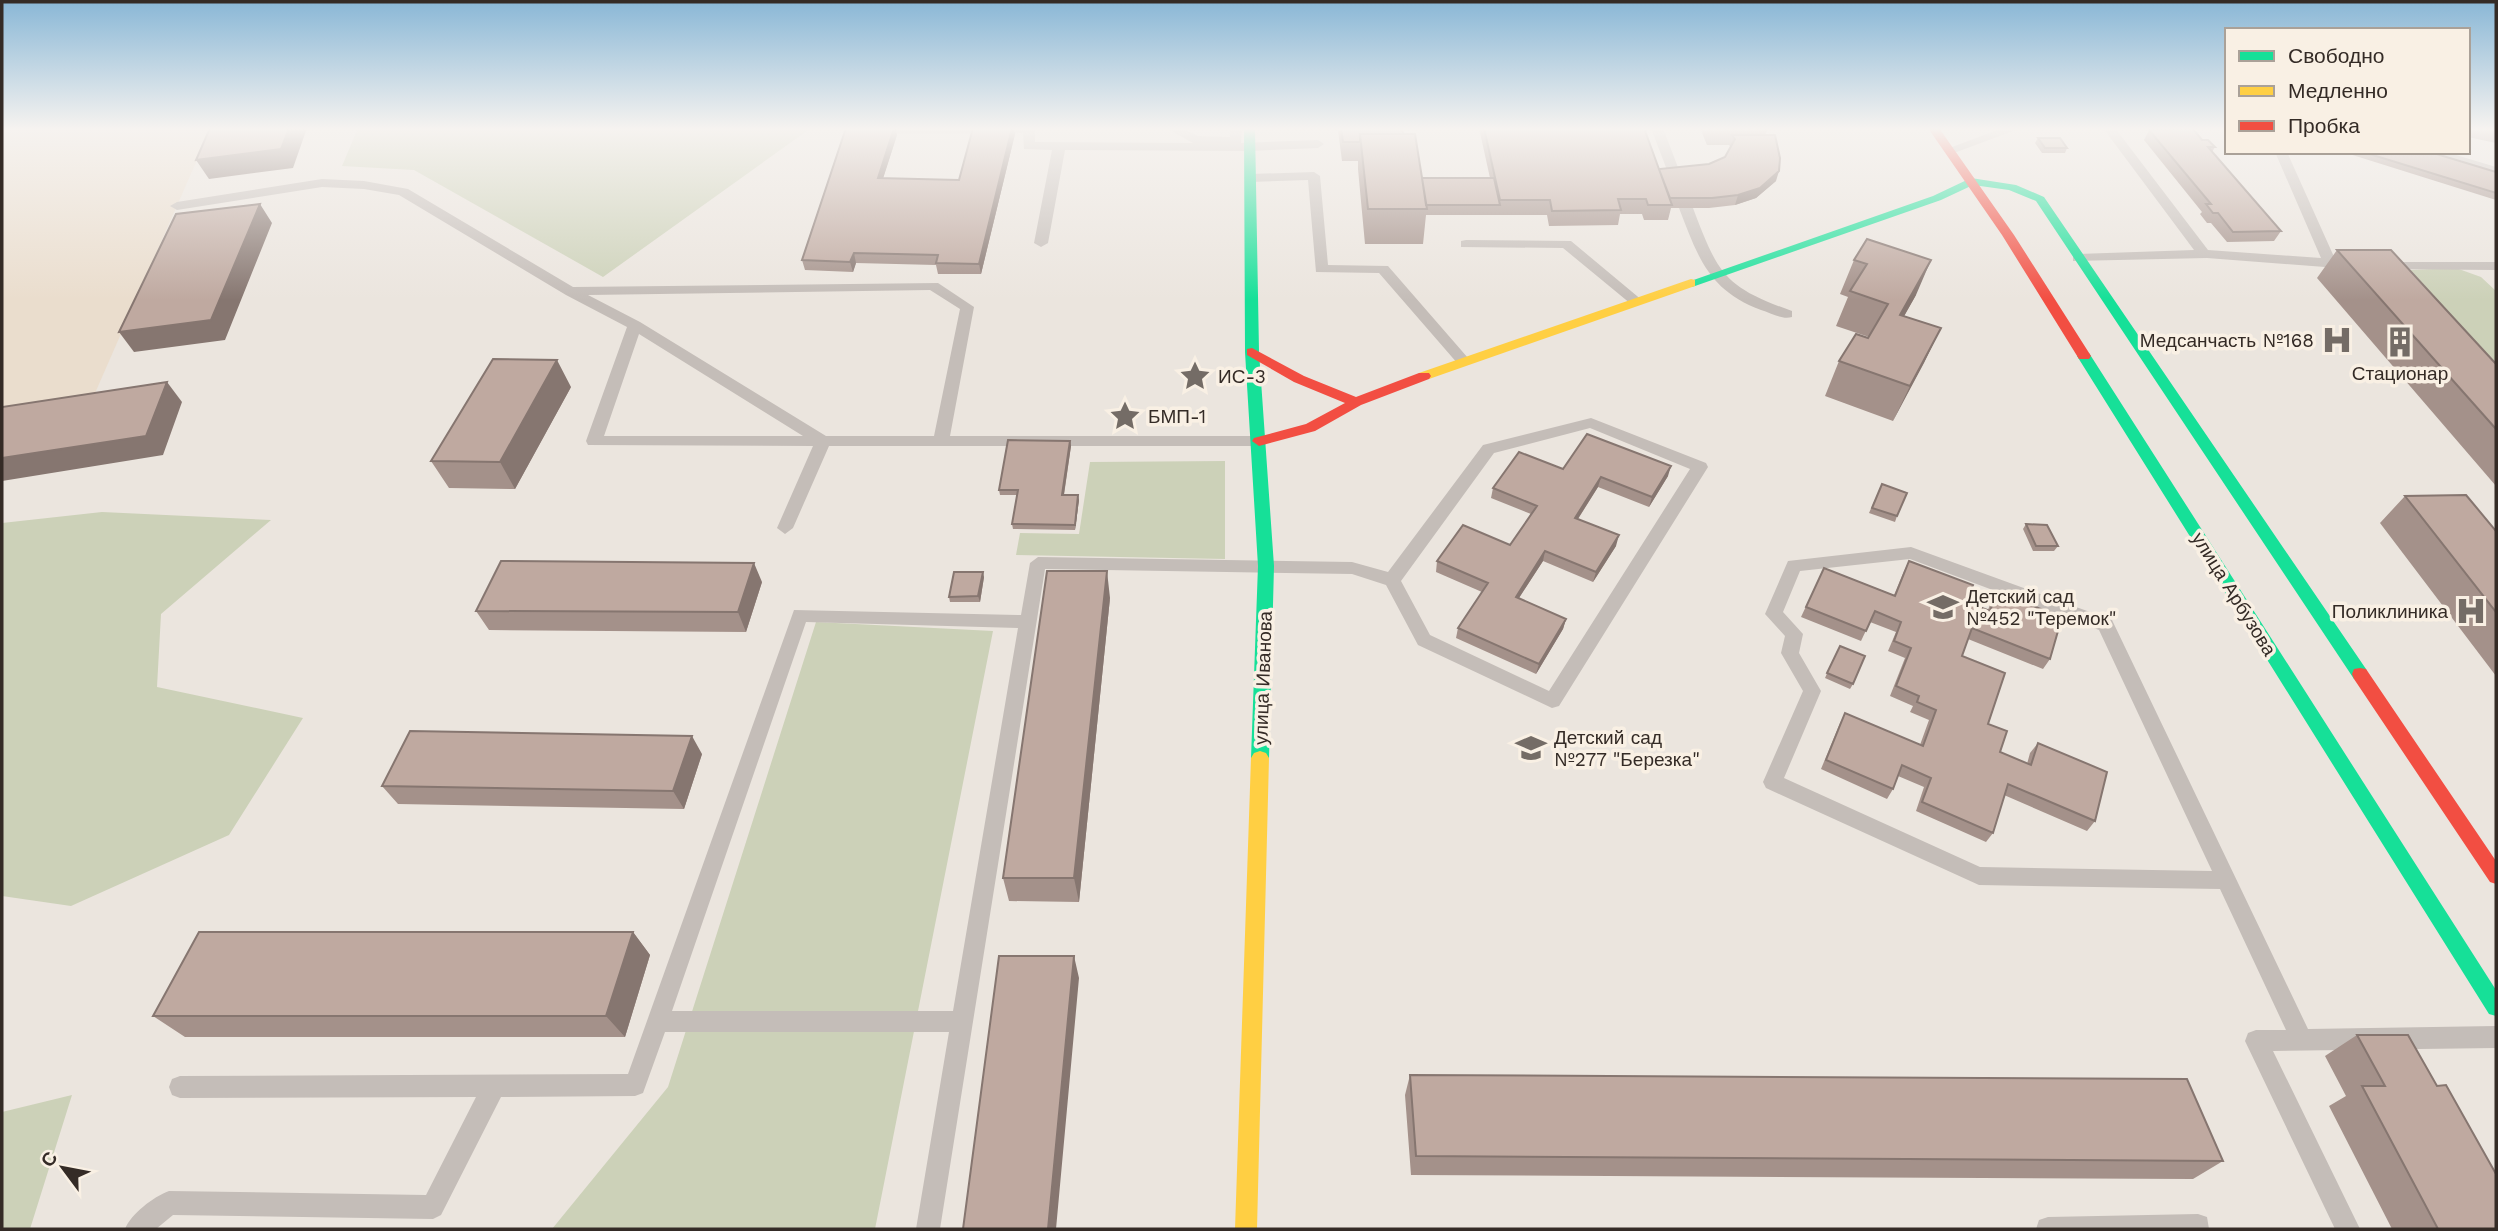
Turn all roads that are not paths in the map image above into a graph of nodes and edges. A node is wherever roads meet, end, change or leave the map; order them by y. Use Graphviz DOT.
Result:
graph roads {
  1 [pos="307,185"];
  2 [pos="366,185"];
  3 [pos="1052,185"];
  4 [pos="1250,185"];
  5 [pos="1315,185"];
  6 [pos="1961,185"];
  7 [pos="1973,185"];
  8 [pos="2001,185"];
  9 [pos="2152,185"];
  10 [pos="2296,185"];
  11 [pos="177,206"];
  12 [pos="1686,208"];
  13 [pos="1041,243"];
  14 [pos="1466,244"];
  15 [pos="2204,254"];
  16 [pos="2078,258"];
  17 [pos="2330,263"];
  18 [pos="2493,269"];
  19 [pos="1713,273"];
  20 [pos="571,292"];
  21 [pos="1636,300"];
  22 [pos="1787,314"];
  23 [pos="635,325"];
  24 [pos="1252,352"];
  25 [pos="1463,360"];
  26 [pos="1356,402"];
  27 [pos="822,441"];
  28 [pos="941,441"];
  29 [pos="1259,441"];
  30 [pos="785,528"];
  31 [pos="1266,566"];
  32 [pos="1392,580"];
  33 [pos="1028,622"];
  34 [pos="2496,876"];
  35 [pos="2226,880"];
  36 [pos="2467,960"];
  37 [pos="2486,960"];
  38 [pos="2496,1007"];
  39 [pos="657,1021"];
  40 [pos="962,1021"];
  41 [pos="2496,1037"];
  42 [pos="2302,1040"];
  43 [pos="494,1086"];
  44 [pos="180,1087"];
  45 [pos="2198,1226"];
  46 [pos="137,1229"];
  47 [pos="928,1229"];
  48 [pos="1246,1229"];
  49 [pos="2048,1229"];
  50 [pos="2348,1229"];
  1 -- 11 [label="lane"];
  2 -- 20 [label="lane"];
  3 -- 13 [label="lane"];
  4 -- 24 [label="main road, улица Иванова"];
  5 -- 25 [label="lane"];
  6 -- 19 [label="main road"];
  7 -- 36 [label="main road, улица Арбузова"];
  8 -- 16 [label="main road"];
  9 -- 15 [label="lane"];
  10 -- 17 [label="lane"];
  12 -- 19 [label="lane"];
  14 -- 21 [label="lane"];
  15 -- 16 [label="lane"];
  15 -- 17 [label="lane"];
  16 -- 34 [label="main road"];
  17 -- 18 [label="lane"];
  19 -- 21 [label="main road"];
  19 -- 22 [label="lane"];
  20 -- 23 [label="lane"];
  20 -- 28 [label="lane"];
  21 -- 25 [label="main road"];
  23 -- 27 [label="lane"];
  23 -- 27 [label="lane"];
  24 -- 26 [label="main road"];
  24 -- 29 [label="main road, улица Иванова"];
  25 -- 26 [label="main road"];
  26 -- 29 [label="main road"];
  27 -- 28 [label="lane"];
  27 -- 30 [label="lane"];
  28 -- 29 [label="lane"];
  29 -- 31 [label="main road, улица Иванова"];
  31 -- 32 [label="lane"];
  31 -- 33 [label="lane"];
  31 -- 48 [label="main road, улица Иванова"];
  32 -- 32 [label="lane"];
  33 -- 39 [label="lane"];
  33 -- 40 [label="lane"];
  35 -- 35 [label="lane"];
  35 -- 42 [label="lane"];
  36 -- 37 [label="main road"];
  36 -- 38 [label="main road, улица Арбузова"];
  39 -- 40 [label="lane"];
  39 -- 43 [label="lane"];
  40 -- 47 [label="lane"];
  41 -- 42 [label="lane"];
  42 -- 50 [label="lane"];
  43 -- 44 [label="lane"];
  43 -- 46 [label="lane"];
  45 -- 49 [label="lane"];
}
